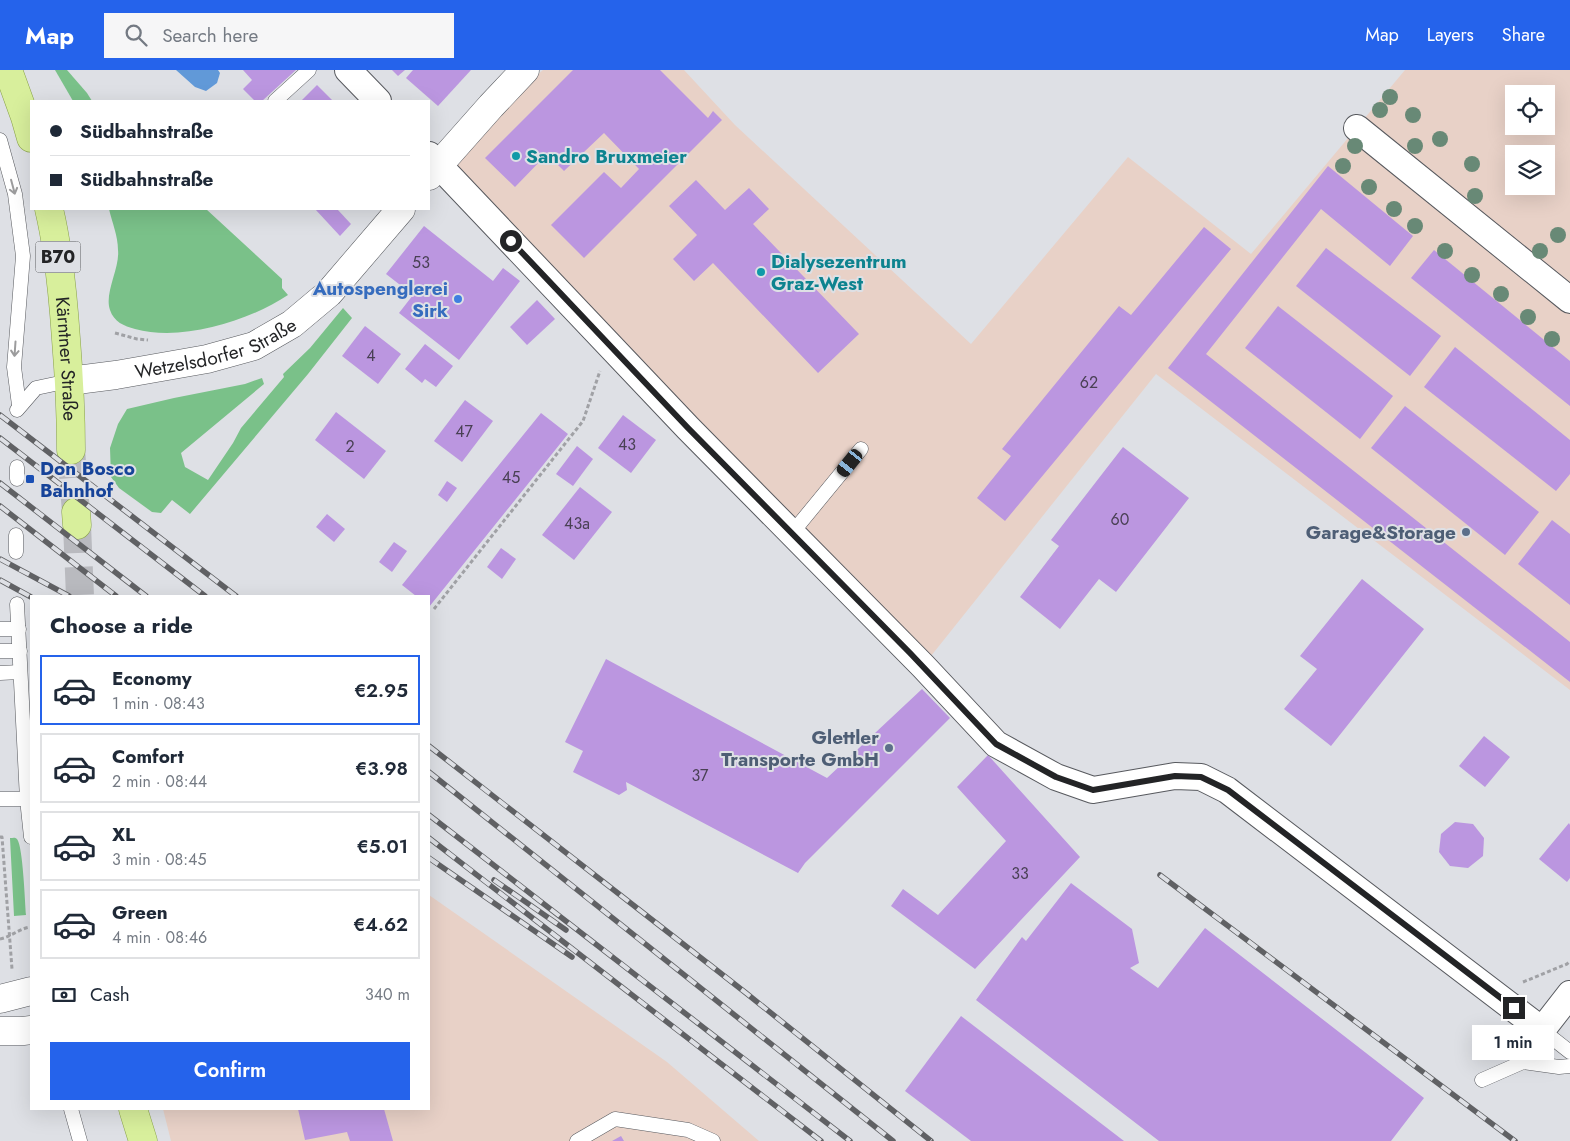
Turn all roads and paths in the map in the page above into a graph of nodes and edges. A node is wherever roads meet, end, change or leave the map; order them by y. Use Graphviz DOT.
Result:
graph roads {
  1 [pos="8,70"];
  2 [pos="309,70"];
  3 [pos="348,70"];
  4 [pos="525,70"];
  5 [pos="276,100"];
  6 [pos="377,100"];
  7 [pos="1357,128"];
  8 [pos="30,134"];
  9 [pos="0,140"];
  10 [pos="432,165"];
  11 [pos="49,210"];
  12 [pos="400,210"];
  13 [pos="1570,300"];
  14 [pos="115,334"];
  15 [pos="155,340"];
  16 [pos="609,345"];
  17 [pos="69,381"];
  18 [pos="861,449"];
  19 [pos="72,450"];
  20 [pos="792,533"];
  21 [pos="16,535"];
  22 [pos="16,552"];
  23 [pos="16,604"];
  24 [pos="434,609"];
  25 [pos="0,629"];
  26 [pos="19,629"];
  27 [pos="0,651"];
  28 [pos="20,651"];
  29 [pos="20,672"];
  30 [pos="0,673"];
  31 [pos="0,799"];
  32 [pos="27,799"];
  33 [pos="30,828"];
  34 [pos="1,837"];
  35 [pos="30,927"];
  36 [pos="8,937"];
  37 [pos="0,939"];
  38 [pos="1570,960"];
  39 [pos="1519,983"];
  40 [pos="15,989"];
  41 [pos="1570,994"];
  42 [pos="30,1030"];
  43 [pos="0,1031"];
  44 [pos="1536,1034"];
  45 [pos="1570,1052"];
  46 [pos="1570,1066"];
  47 [pos="1482,1080"];
  48 [pos="71,1110"];
  49 [pos="133,1110"];
  50 [pos="692,1135"];
  51 [pos="80,1141"];
  52 [pos="143,1141"];
  53 [pos="577,1141"];
  54 [pos="713,1141"];
  1 -- 8 [label="main road"];
  2 -- 5 [label="lane"];
  3 -- 6 [label="street"];
  4 -- 10 [label="main road"];
  7 -- 13 [label="street"];
  9 -- 17 [label="lane, one-way"];
  10 -- 16 [label="street"];
  11 -- 17 [label="main road, Kärntner Straße / B70"];
  12 -- 17 [label="main road, Wetzelsdorfer Straße"];
  14 -- 15 [label="path"];
  16 -- 20 [label="street"];
  16 -- 24 [label="path"];
  17 -- 19 [label="main road, Kärntner Straße / B70"];
  18 -- 20 [label="lane"];
  20 -- 44 [label="street"];
  21 -- 22 [label="lane"];
  23 -- 26 [label="lane"];
  25 -- 26 [label="lane"];
  26 -- 28 [label="lane"];
  27 -- 28 [label="lane"];
  28 -- 29 [label="lane"];
  29 -- 30 [label="lane"];
  29 -- 32 [label="lane"];
  31 -- 32 [label="lane"];
  32 -- 33 [label="lane"];
  34 -- 36 [label="path"];
  35 -- 36 [label="path"];
  36 -- 37 [label="path"];
  36 -- 40 [label="path"];
  38 -- 39 [label="path"];
  41 -- 44 [label="street"];
  42 -- 43 [label="main road"];
  44 -- 45 [label="lane"];
  46 -- 47 [label="lane"];
  48 -- 51 [label="lane"];
  49 -- 52 [label="main road"];
  50 -- 53 [label="lane"];
  50 -- 54 [label="lane"];
}
